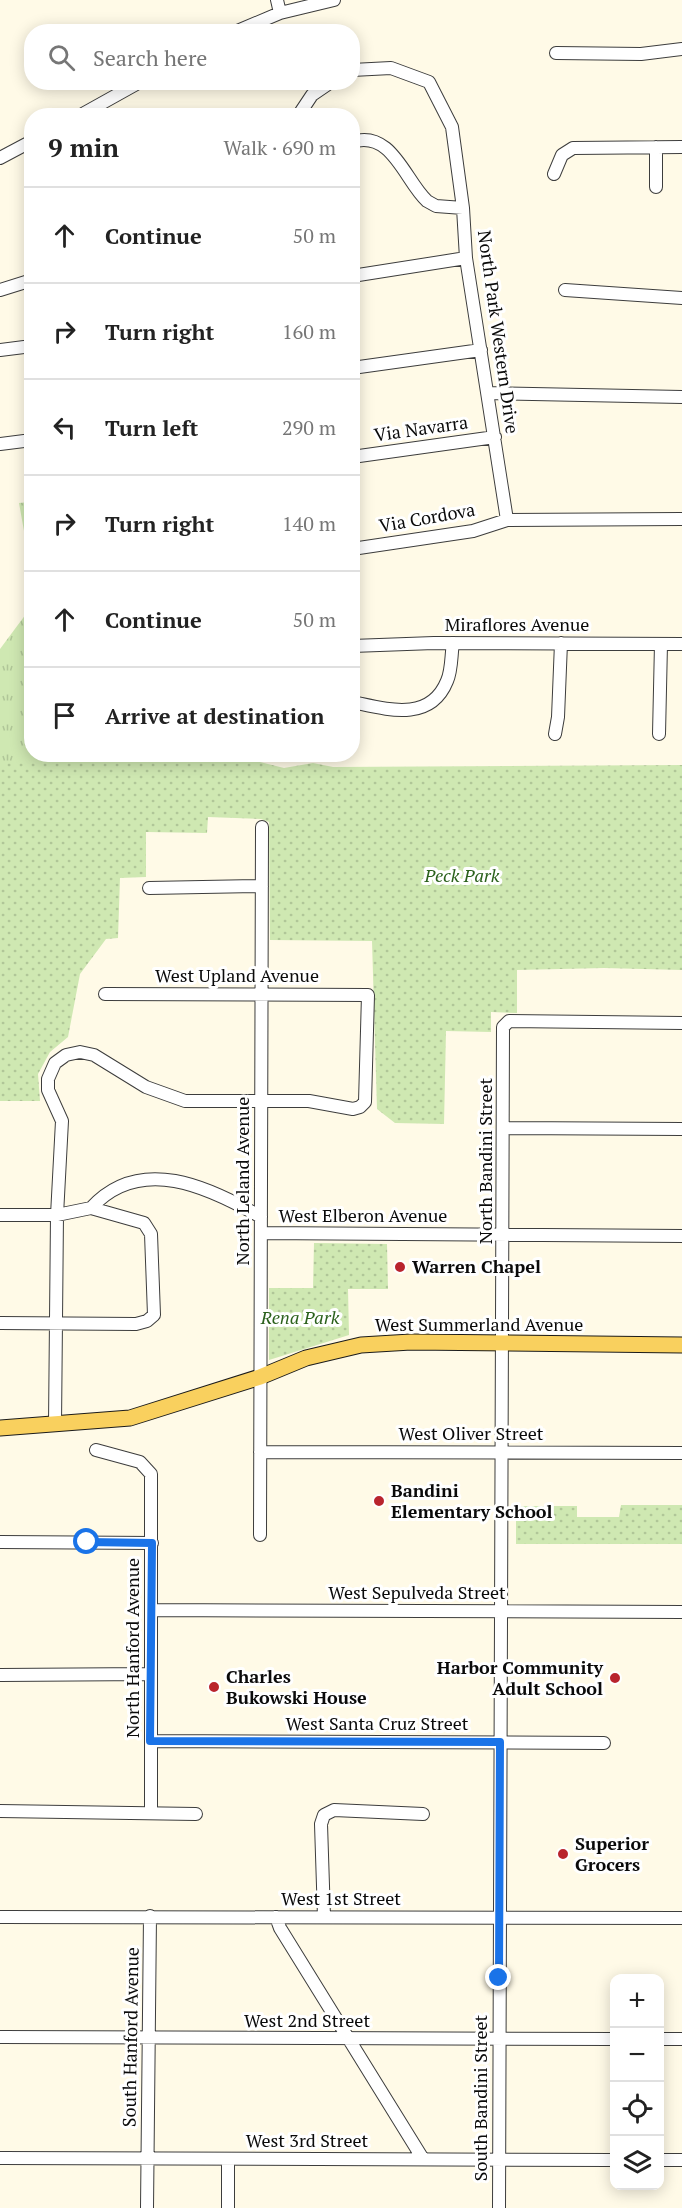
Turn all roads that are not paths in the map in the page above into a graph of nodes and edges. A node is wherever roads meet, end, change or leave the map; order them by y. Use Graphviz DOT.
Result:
graph roads {
  1 [pos="277,0"];
  2 [pos="334,0"];
  3 [pos="280,13"];
  4 [pos="254,24"];
  5 [pos="682,49"];
  6 [pos="556,53"];
  7 [pos="360,70"];
  8 [pos="126,90"];
  9 [pos="319,90"];
  10 [pos="93,108"];
  11 [pos="303,108"];
  12 [pos="360,142"];
  13 [pos="24,145"];
  14 [pos="656,147"];
  15 [pos="682,147"];
  16 [pos="0,158"];
  17 [pos="554,174"];
  18 [pos="656,187"];
  19 [pos="463,208"];
  20 [pos="466,258"];
  21 [pos="360,275"];
  22 [pos="24,282"];
  23 [pos="0,290"];
  24 [pos="565,290"];
  25 [pos="682,298"];
  26 [pos="24,347"];
  27 [pos="0,350"];
  28 [pos="481,350"];
  29 [pos="360,367"];
  30 [pos="489,393"];
  31 [pos="682,397"];
  32 [pos="495,437"];
  33 [pos="24,441"];
  34 [pos="0,444"];
  35 [pos="360,456"];
  36 [pos="682,519"];
  37 [pos="507,520"];
  38 [pos="360,548"];
  39 [pos="453,643"];
  40 [pos="561,644"];
  41 [pos="661,644"];
  42 [pos="682,644"];
  43 [pos="360,646"];
  44 [pos="360,704"];
  45 [pos="555,734"];
  46 [pos="659,734"];
  47 [pos="262,827"];
  48 [pos="262,886"];
  49 [pos="149,888"];
  50 [pos="105,994"];
  51 [pos="261,994"];
  52 [pos="682,1023"];
  53 [pos="261,1099"];
  54 [pos="504,1128"];
  55 [pos="682,1129"];
  56 [pos="91,1208"];
  57 [pos="0,1215"];
  58 [pos="57,1215"];
  59 [pos="261,1217"];
  60 [pos="261,1233"];
  61 [pos="504,1234"];
  62 [pos="682,1236"];
  63 [pos="0,1323"];
  64 [pos="56,1323"];
  65 [pos="503,1344"];
  66 [pos="682,1345"];
  67 [pos="260,1377"];
  68 [pos="55,1425"];
  69 [pos="0,1428"];
  70 [pos="96,1450"];
  71 [pos="260,1452"];
  72 [pos="503,1452"];
  73 [pos="682,1453"];
  74 [pos="260,1535"];
  75 [pos="0,1542"];
  76 [pos="152,1543"];
  77 [pos="151,1610"];
  78 [pos="502,1612"];
  79 [pos="682,1612"];
  80 [pos="151,1674"];
  81 [pos="0,1675"];
  82 [pos="150,1741"];
  83 [pos="500,1742"];
  84 [pos="604,1743"];
  85 [pos="0,1811"];
  86 [pos="151,1813"];
  87 [pos="196,1814"];
  88 [pos="423,1814"];
  89 [pos="150,1916"];
  90 [pos="499,1916"];
  91 [pos="0,1917"];
  92 [pos="276,1917"];
  93 [pos="324,1917"];
  94 [pos="682,1918"];
  95 [pos="0,2037"];
  96 [pos="148,2038"];
  97 [pos="349,2039"];
  98 [pos="499,2039"];
  99 [pos="610,2039"];
  100 [pos="664,2039"];
  101 [pos="682,2039"];
  102 [pos="0,2158"];
  103 [pos="498,2158"];
  104 [pos="147,2159"];
  105 [pos="228,2159"];
  106 [pos="423,2159"];
  107 [pos="610,2160"];
  108 [pos="664,2160"];
  109 [pos="682,2160"];
  110 [pos="147,2208"];
  111 [pos="228,2208"];
  112 [pos="499,2208"];
  1 -- 3 [label="street"];
  2 -- 3 [label="street"];
  3 -- 4 [label="street"];
  5 -- 6 [label="street"];
  7 -- 19 [label="street, North Park Western Drive"];
  8 -- 10 [label="street"];
  9 -- 11 [label="street"];
  12 -- 19 [label="street"];
  13 -- 16 [label="street"];
  14 -- 15 [label="street"];
  14 -- 17 [label="street"];
  14 -- 18 [label="street"];
  19 -- 20 [label="street, North Park Western Drive"];
  20 -- 21 [label="street"];
  20 -- 28 [label="street, North Park Western Drive"];
  22 -- 23 [label="street"];
  24 -- 25 [label="street"];
  26 -- 27 [label="street"];
  28 -- 29 [label="street"];
  28 -- 30 [label="street, North Park Western Drive"];
  30 -- 31 [label="street"];
  30 -- 32 [label="street, North Park Western Drive"];
  32 -- 35 [label="street, Via Navarra"];
  32 -- 37 [label="street, North Park Western Drive"];
  33 -- 34 [label="street"];
  36 -- 37 [label="street, Via Cordova"];
  37 -- 38 [label="street, Via Cordova"];
  39 -- 40 [label="street, Miraflores Avenue"];
  39 -- 43 [label="street, Miraflores Avenue"];
  39 -- 44 [label="street"];
  40 -- 41 [label="street, Miraflores Avenue"];
  40 -- 45 [label="street"];
  41 -- 42 [label="street, Miraflores Avenue"];
  41 -- 46 [label="street"];
  47 -- 48 [label="street, North Leland Avenue"];
  48 -- 49 [label="street"];
  48 -- 51 [label="street, North Leland Avenue"];
  50 -- 51 [label="street, West Upland Avenue"];
  51 -- 53 [label="street, North Leland Avenue"];
  51 -- 53 [label="street, West Upland Avenue"];
  52 -- 54 [label="street, North Bandini Street"];
  53 -- 58 [label="street"];
  53 -- 59 [label="street, North Leland Avenue"];
  54 -- 55 [label="street"];
  54 -- 61 [label="street, North Bandini Street"];
  56 -- 58 [label="street"];
  56 -- 59 [label="street, West Elberon Avenue"];
  56 -- 64 [label="street"];
  57 -- 58 [label="street"];
  58 -- 64 [label="street"];
  59 -- 60 [label="street, North Leland Avenue"];
  60 -- 61 [label="street, West Elberon Avenue"];
  60 -- 67 [label="street, North Leland Avenue"];
  61 -- 62 [label="street, West Elberon Avenue"];
  61 -- 65 [label="street, North Bandini Street"];
  63 -- 64 [label="street"];
  64 -- 68 [label="street"];
  65 -- 66 [label="main road, West Summerland Avenue"];
  65 -- 67 [label="main road, West Summerland Avenue"];
  65 -- 72 [label="street, North Bandini Street"];
  67 -- 68 [label="main road, West Summerland Avenue"];
  67 -- 71 [label="street, North Leland Avenue"];
  68 -- 69 [label="main road, West Summerland Avenue"];
  70 -- 76 [label="street, North Hanford Avenue"];
  71 -- 72 [label="street, West Oliver Street"];
  71 -- 74 [label="street, North Leland Avenue"];
  72 -- 73 [label="street, West Oliver Street"];
  72 -- 78 [label="street, North Bandini Street"];
  75 -- 76 [label="street"];
  76 -- 77 [label="street, North Hanford Avenue"];
  77 -- 78 [label="street, West Sepulveda Street"];
  77 -- 80 [label="street, North Hanford Avenue"];
  78 -- 79 [label="street, West Sepulveda Street"];
  78 -- 83 [label="street, North Bandini Street"];
  80 -- 81 [label="street"];
  80 -- 82 [label="street, North Hanford Avenue"];
  82 -- 83 [label="street, West Santa Cruz Street"];
  82 -- 86 [label="street, North Hanford Avenue"];
  83 -- 84 [label="street, West Santa Cruz Street"];
  83 -- 90 [label="street, North Bandini Street"];
  85 -- 86 [label="street"];
  86 -- 87 [label="street"];
  88 -- 93 [label="street"];
  89 -- 91 [label="street, West 1st Street"];
  89 -- 92 [label="street, West 1st Street"];
  89 -- 96 [label="street, South Hanford Avenue"];
  90 -- 93 [label="street, West 1st Street"];
  90 -- 94 [label="street, West 1st Street"];
  90 -- 98 [label="street, South Bandini Street"];
  92 -- 93 [label="street, West 1st Street"];
  92 -- 97 [label="street"];
  95 -- 96 [label="street, West 2nd Street"];
  96 -- 97 [label="street, West 2nd Street"];
  96 -- 104 [label="street, South Hanford Avenue"];
  97 -- 98 [label="street, West 2nd Street"];
  97 -- 106 [label="street"];
  98 -- 99 [label="street, West 2nd Street"];
  98 -- 103 [label="street, South Bandini Street"];
  100 -- 101 [label="street"];
  102 -- 104 [label="street, West 3rd Street"];
  103 -- 106 [label="street, West 3rd Street"];
  103 -- 107 [label="street, West 3rd Street"];
  103 -- 112 [label="street, South Bandini Street"];
  104 -- 105 [label="street, West 3rd Street"];
  104 -- 110 [label="street, South Hanford Avenue"];
  105 -- 106 [label="street, West 3rd Street"];
  105 -- 111 [label="street"];
  108 -- 109 [label="street"];
}
